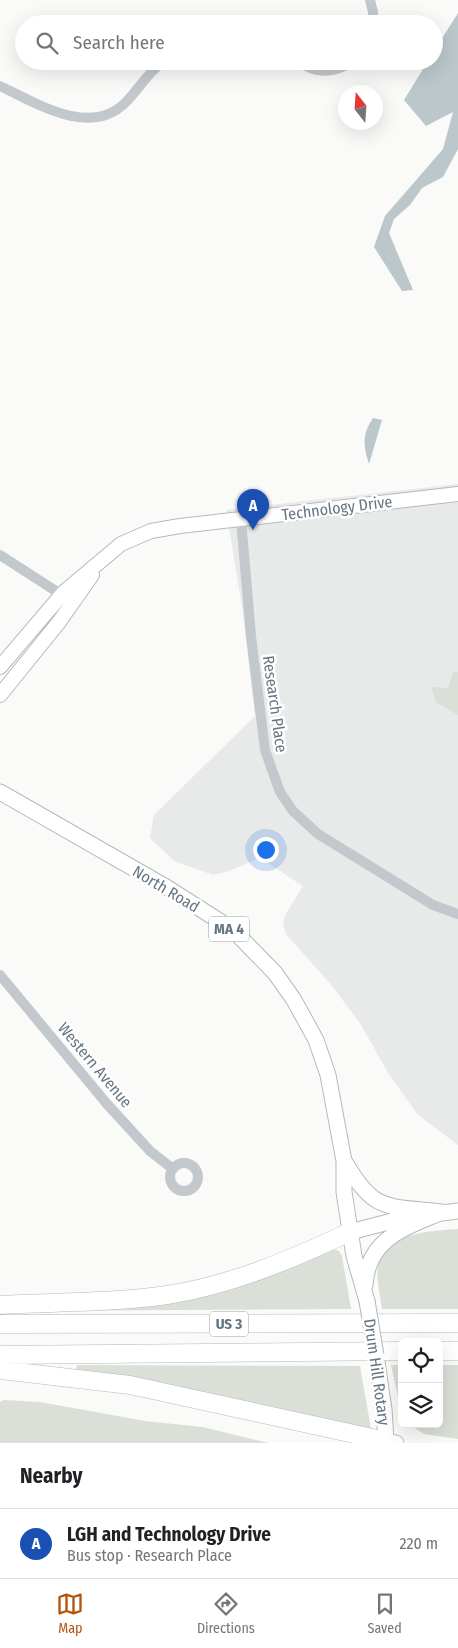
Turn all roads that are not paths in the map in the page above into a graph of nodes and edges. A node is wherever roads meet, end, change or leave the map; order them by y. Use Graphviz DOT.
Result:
graph roads {
  1 [pos="370,0"];
  2 [pos="373,15"];
  3 [pos="153,70"];
  4 [pos="318,70"];
  5 [pos="334,70"];
  6 [pos="0,86"];
  7 [pos="458,494"];
  8 [pos="241,519"];
  9 [pos="0,554"];
  10 [pos="104,558"];
  11 [pos="62,595"];
  12 [pos="0,667"];
  13 [pos="0,695"];
  14 [pos="0,792"];
  15 [pos="458,914"];
  16 [pos="0,975"];
  17 [pos="344,1161"];
  18 [pos="173,1169"];
  19 [pos="458,1211"];
  20 [pos="442,1212"];
  21 [pos="350,1232"];
  22 [pos="366,1296"];
  23 [pos="0,1305"];
  24 [pos="458,1323"];
  25 [pos="0,1324"];
  26 [pos="398,1351"];
  27 [pos="443,1351"];
  28 [pos="458,1351"];
  29 [pos="0,1355"];
  30 [pos="0,1370"];
  31 [pos="389,1442"];
  1 -- 2 [label="street"];
  3 -- 6 [label="street"];
  4 -- 5 [label="street"];
  7 -- 8 [label="street, Technology Drive"];
  8 -- 10 [label="street, Technology Drive"];
  8 -- 15 [label="street, Research Place"];
  9 -- 11 [label="street"];
  10 -- 11 [label="street, Technology Drive"];
  10 -- 13 [label="street, Technology Drive"];
  11 -- 12 [label="street, Technology Drive"];
  14 -- 17 [label="main road, North Road / MA 4"];
  16 -- 18 [label="street, Western Avenue"];
  17 -- 20 [label="main road, North Road / MA 4"];
  17 -- 21 [label="main road, North Road / MA 4"];
  19 -- 20 [label="main road, Drum Hill Rotary / MA 4"];
  20 -- 21 [label="main road, Drum Hill Rotary"];
  20 -- 22 [label="main road, Drum Hill Rotary"];
  21 -- 22 [label="main road, Drum Hill Rotary / MA 4"];
  21 -- 23 [label="highway"];
  22 -- 31 [label="main road, Drum Hill Rotary / MA 4, bridge"];
  24 -- 25 [label="highway, US 3"];
  26 -- 29 [label="highway, US 3"];
  27 -- 28 [label="highway"];
  30 -- 31 [label="highway"];
}
